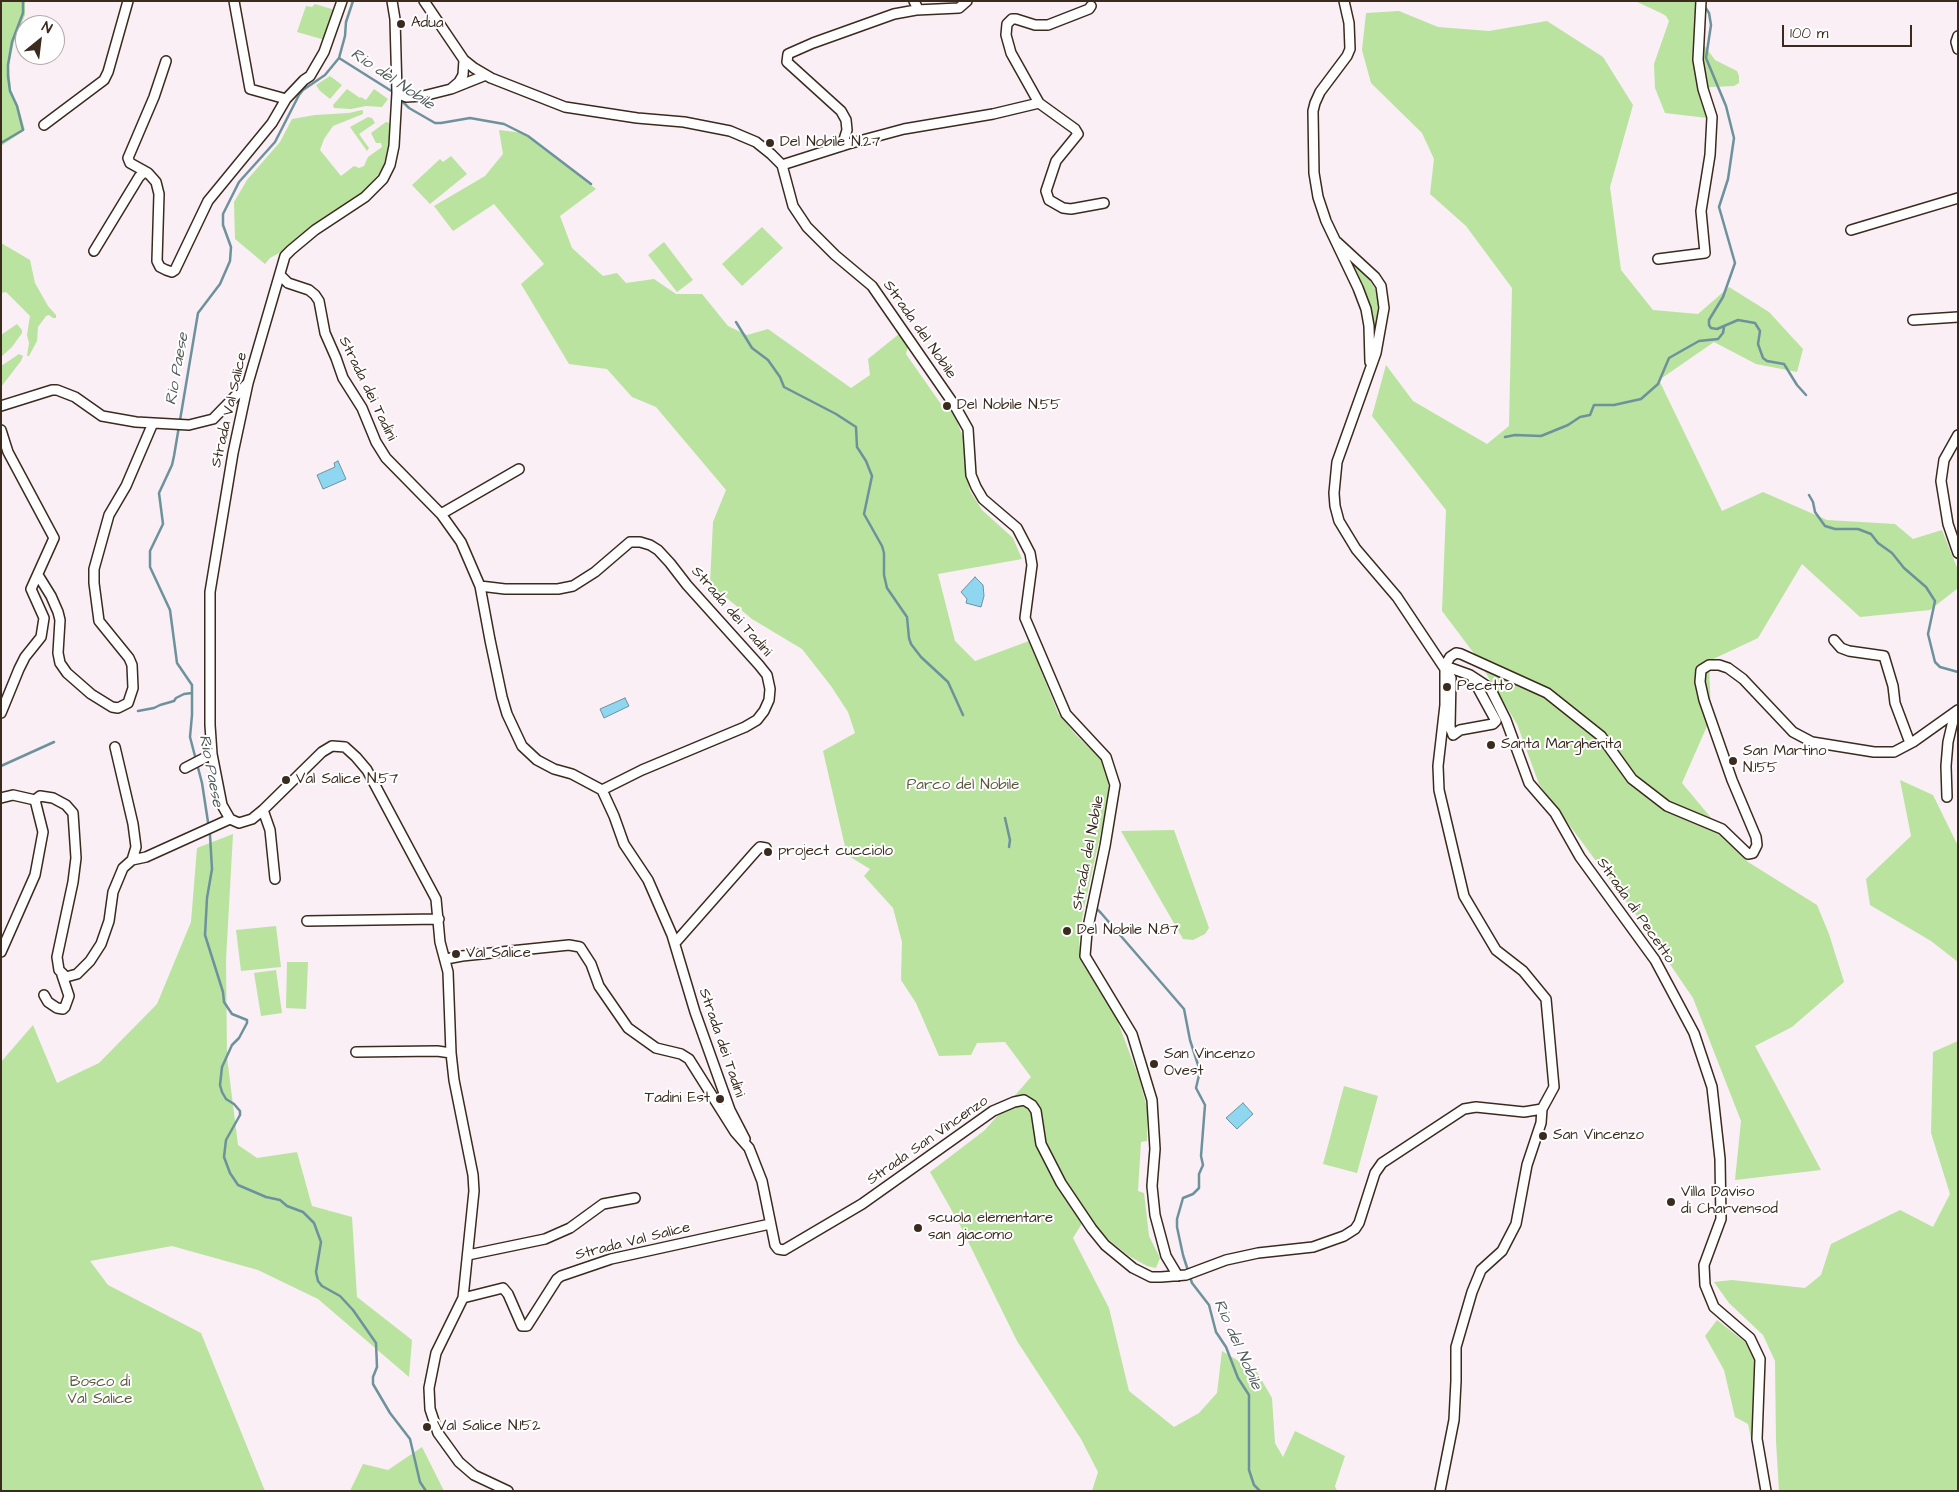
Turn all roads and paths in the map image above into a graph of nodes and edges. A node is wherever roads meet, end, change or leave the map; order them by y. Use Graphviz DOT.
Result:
graph roads {
  1 [pos="128,1"];
  2 [pos="234,1"];
  3 [pos="342,1"];
  4 [pos="392,1"];
  5 [pos="397,1"];
  6 [pos="424,1"];
  7 [pos="967,1"];
  8 [pos="1344,1"];
  9 [pos="1700,3"];
  10 [pos="915,6"];
  11 [pos="1091,6"];
  12 [pos="395,18"];
  13 [pos="1958,36"];
  14 [pos="1958,49"];
  15 [pos="464,60"];
  16 [pos="166,61"];
  17 [pos="486,75"];
  18 [pos="451,89"];
  19 [pos="397,96"];
  20 [pos="286,99"];
  21 [pos="1038,103"];
  22 [pos="44,125"];
  23 [pos="842,146"];
  24 [pos="782,165"];
  25 [pos="148,173"];
  26 [pos="1958,198"];
  27 [pos="1104,203"];
  28 [pos="1851,230"];
  29 [pos="1337,242"];
  30 [pos="94,251"];
  31 [pos="1658,259"];
  32 [pos="280,275"];
  33 [pos="1958,318"];
  34 [pos="1913,320"];
  35 [pos="1369,370"];
  36 [pos="248,383"];
  37 [pos="1,406"];
  38 [pos="154,423"];
  39 [pos="1,430"];
  40 [pos="1958,435"];
  41 [pos="519,469"];
  42 [pos="441,514"];
  43 [pos="1958,553"];
  44 [pos="38,575"];
  45 [pos="480,586"];
  46 [pos="1834,640"];
  47 [pos="1445,666"];
  48 [pos="1470,674"];
  49 [pos="1957,711"];
  50 [pos="1,713"];
  51 [pos="1910,743"];
  52 [pos="115,747"];
  53 [pos="212,754"];
  54 [pos="192,764"];
  55 [pos="602,790"];
  56 [pos="1947,797"];
  57 [pos="1,798"];
  58 [pos="35,800"];
  59 [pos="263,810"];
  60 [pos="230,819"];
  61 [pos="766,848"];
  62 [pos="132,860"];
  63 [pos="275,879"];
  64 [pos="439,919"];
  65 [pos="307,921"];
  66 [pos="675,943"];
  67 [pos="1,952"];
  68 [pos="446,959"];
  69 [pos="62,975"];
  70 [pos="44,995"];
  71 [pos="356,1052"];
  72 [pos="451,1053"];
  73 [pos="1542,1109"];
  74 [pos="749,1148"];
  75 [pos="635,1198"];
  76 [pos="770,1224"];
  77 [pos="468,1255"];
  78 [pos="1185,1274"];
  79 [pos="464,1298"];
  80 [pos="508,1491"];
  81 [pos="1440,1491"];
  82 [pos="1766,1491"];
  1 -- 22 [label="street"];
  2 -- 20 [label="street"];
  3 -- 20 [label="street"];
  4 -- 12 [label="street, Strada Val Salice"];
  5 -- 12 [label="street, Strada Val Salice"];
  6 -- 15 [label="street"];
  7 -- 10 [label="street"];
  8 -- 29 [label="street"];
  9 -- 31 [label="street"];
  10 -- 23 [label="street"];
  11 -- 21 [label="street"];
  12 -- 19 [label="street, Strada Val Salice"];
  13 -- 14 [label="street"];
  15 -- 17 [label="street"];
  15 -- 18 [label="street"];
  16 -- 25 [label="street"];
  17 -- 18 [label="street"];
  17 -- 24 [label="street"];
  18 -- 19 [label="street"];
  19 -- 32 [label="street, Strada Val Salice"];
  20 -- 25 [label="street"];
  21 -- 23 [label="street"];
  21 -- 27 [label="street"];
  23 -- 24 [label="street"];
  24 -- 78 [label="street, Strada del Nobile"];
  25 -- 30 [label="street"];
  26 -- 28 [label="street"];
  29 -- 35 [label="street"];
  29 -- 35 [label="street"];
  32 -- 36 [label="street, Strada Val Salice"];
  32 -- 42 [label="street, Strada dei Tadini"];
  33 -- 34 [label="street"];
  35 -- 47 [label="street"];
  36 -- 38 [label="street"];
  36 -- 53 [label="street, Strada Val Salice"];
  37 -- 38 [label="street"];
  38 -- 44 [label="street"];
  39 -- 44 [label="street"];
  40 -- 43 [label="street"];
  41 -- 42 [label="street"];
  42 -- 45 [label="street, Strada dei Tadini"];
  44 -- 50 [label="street"];
  45 -- 55 [label="street, Strada dei Tadini"];
  45 -- 55 [label="street, Strada dei Tadini"];
  46 -- 51 [label="street"];
  47 -- 48 [label="street, Strada di Pecetto"];
  47 -- 48 [label="street"];
  47 -- 51 [label="street"];
  47 -- 73 [label="street"];
  48 -- 82 [label="street, Strada di Pecetto"];
  49 -- 51 [label="street"];
  49 -- 56 [label="street"];
  52 -- 62 [label="street"];
  53 -- 54 [label="street"];
  53 -- 60 [label="street, Strada Val Salice"];
  55 -- 66 [label="street, Strada dei Tadini"];
  57 -- 58 [label="street"];
  58 -- 67 [label="street"];
  58 -- 69 [label="street"];
  59 -- 60 [label="street"];
  59 -- 63 [label="street"];
  59 -- 64 [label="street"];
  60 -- 62 [label="street"];
  61 -- 66 [label="street"];
  62 -- 69 [label="street"];
  64 -- 65 [label="street"];
  64 -- 68 [label="street"];
  66 -- 74 [label="street, Strada dei Tadini"];
  68 -- 72 [label="street"];
  68 -- 74 [label="street, Strada San Vincenzo"];
  69 -- 70 [label="street"];
  71 -- 72 [label="street"];
  72 -- 77 [label="street"];
  73 -- 78 [label="street, Strada San Vincenzo"];
  73 -- 81 [label="street"];
  74 -- 76 [label="street, Strada San Vincenzo"];
  75 -- 77 [label="street, Strada Val Salice"];
  76 -- 78 [label="street, Strada San Vincenzo"];
  76 -- 79 [label="street, Strada Val Salice"];
  77 -- 79 [label="street"];
  79 -- 80 [label="street"];
}
